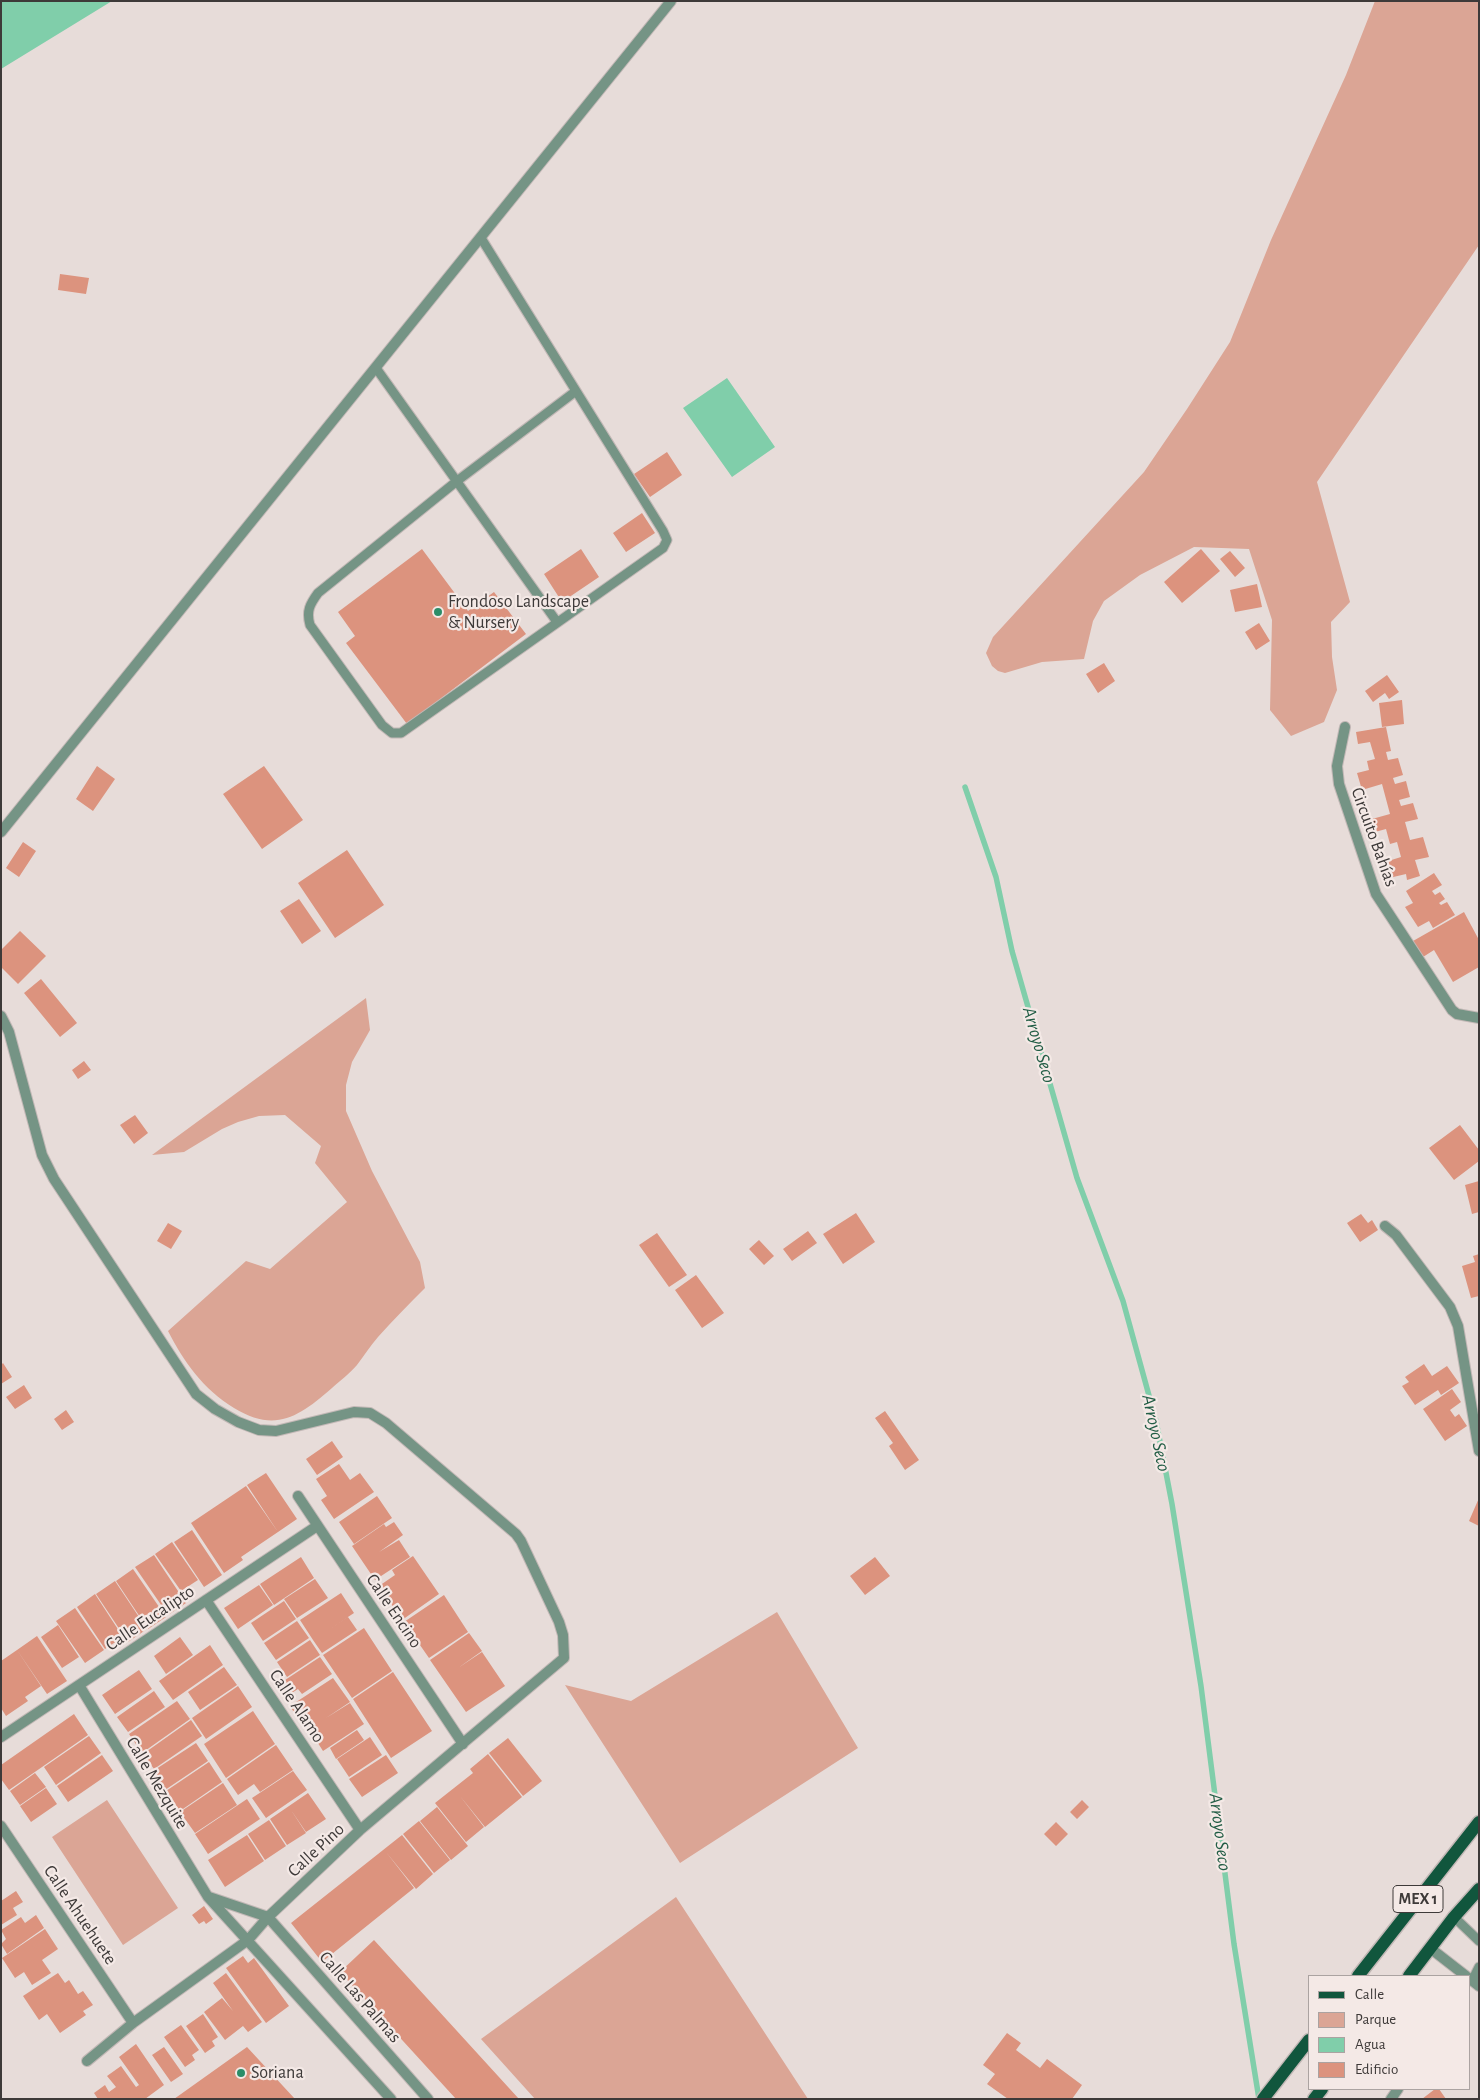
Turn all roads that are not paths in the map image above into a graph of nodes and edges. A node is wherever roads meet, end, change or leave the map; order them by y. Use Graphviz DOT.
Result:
graph roads {
  1 [pos="671,1"];
  2 [pos="481,238"];
  3 [pos="376,368"];
  4 [pos="576,391"];
  5 [pos="457,482"];
  6 [pos="558,622"];
  7 [pos="1345,727"];
  8 [pos="1,832"];
  9 [pos="1,1016"];
  10 [pos="1479,1018"];
  11 [pos="1385,1226"];
  12 [pos="1479,1451"];
  13 [pos="298,1496"];
  14 [pos="317,1526"];
  15 [pos="206,1600"];
  16 [pos="79,1685"];
  17 [pos="1,1737"];
  18 [pos="463,1744"];
  19 [pos="1479,1822"];
  20 [pos="1,1826"];
  21 [pos="360,1830"];
  22 [pos="1479,1889"];
  23 [pos="208,1897"];
  24 [pos="268,1917"];
  25 [pos="1454,1917"];
  26 [pos="248,1940"];
  27 [pos="1479,1941"];
  28 [pos="1430,1948"];
  29 [pos="1479,1966"];
  30 [pos="1359,1975"];
  31 [pos="1410,1975"];
  32 [pos="1464,1975"];
  33 [pos="1471,1981"];
  34 [pos="133,2023"];
  35 [pos="1308,2041"];
  36 [pos="87,2061"];
  37 [pos="391,2099"];
  38 [pos="428,2099"];
  39 [pos="1263,2099"];
  1 -- 2 [label="street"];
  2 -- 3 [label="street"];
  2 -- 4 [label="lane"];
  3 -- 5 [label="lane"];
  3 -- 8 [label="street"];
  4 -- 5 [label="lane"];
  4 -- 6 [label="lane"];
  5 -- 6 [label="lane"];
  5 -- 6 [label="lane"];
  7 -- 10 [label="street, Circuito Bahías"];
  9 -- 18 [label="street, Calle Pino"];
  11 -- 12 [label="street"];
  13 -- 14 [label="street, Calle Encino"];
  14 -- 15 [label="street, Calle Eucalipto"];
  14 -- 18 [label="street, Calle Encino"];
  15 -- 16 [label="street, Calle Eucalipto"];
  15 -- 21 [label="street, Calle Alamo"];
  16 -- 17 [label="street, Calle Eucalipto"];
  16 -- 23 [label="street, Calle Mezquite"];
  18 -- 21 [label="street, Calle Pino"];
  19 -- 30 [label="main road, MEX 1"];
  20 -- 34 [label="street, Calle Ahuehuete"];
  21 -- 24 [label="street, Calle Pino"];
  22 -- 25 [label="main road, MEX 1"];
  23 -- 24 [label="street"];
  23 -- 26 [label="street, Calle Mezquite"];
  24 -- 26 [label="street, Calle Pino"];
  24 -- 38 [label="street, Calle Las Palmas"];
  25 -- 27 [label="lane"];
  25 -- 28 [label="main road, MEX 1"];
  26 -- 34 [label="street, Calle Pino"];
  26 -- 37 [label="street"];
  28 -- 31 [label="main road, MEX 1"];
  28 -- 32 [label="street"];
  29 -- 33 [label="lane"];
  34 -- 36 [label="street, Calle Pino"];
  35 -- 39 [label="main road"];
}
